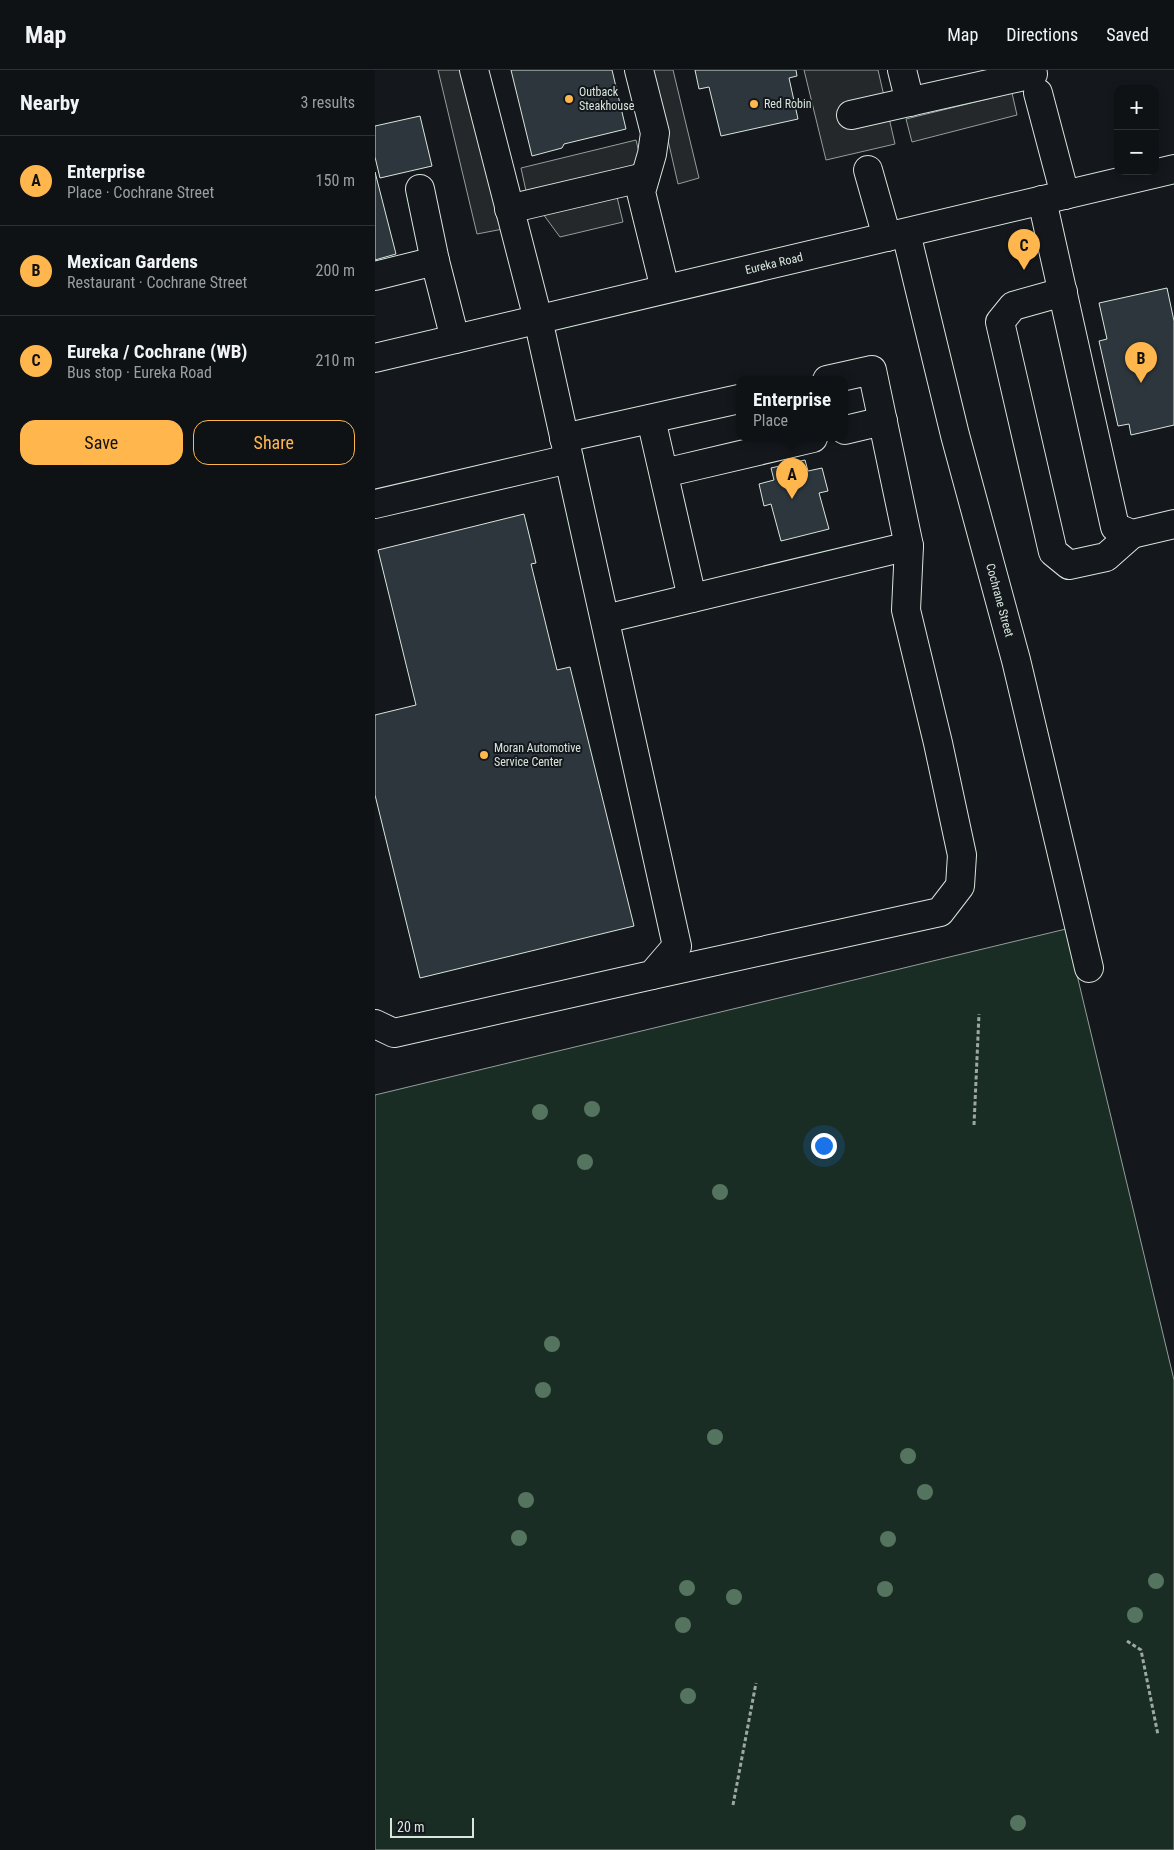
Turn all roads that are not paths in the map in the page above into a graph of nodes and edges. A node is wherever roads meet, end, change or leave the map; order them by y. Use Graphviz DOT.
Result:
graph roads {
  1 [pos="474,70"];
  2 [pos="639,70"];
  3 [pos="900,71"];
  4 [pos="910,102"];
  5 [pos="851,115"];
  6 [pos="1174,169"];
  7 [pos="868,170"];
  8 [pos="645,177"];
  9 [pos="419,189"];
  10 [pos="1053,198"];
  11 [pos="509,209"];
  12 [pos="896,235"];
  13 [pos="435,261"];
  14 [pos="375,276"];
  15 [pos="665,289"];
  16 [pos="1063,292"];
  17 [pos="538,320"];
  18 [pos="455,339"];
  19 [pos="375,358"];
  20 [pos="845,376"];
  21 [pos="736,400"];
  22 [pos="651,419"];
  23 [pos="883,421"];
  24 [pos="848,429"];
  25 [pos="800,441"];
  26 [pos="567,449"];
  27 [pos="664,473"];
  28 [pos="375,504"];
  29 [pos="1174,524"];
  30 [pos="1123,531"];
  31 [pos="909,546"];
  32 [pos="692,598"];
  33 [pos="605,619"];
  34 [pos="1089,968"];
  35 [pos="652,975"];
  36 [pos="375,1024"];
  1 -- 11 [label="main road"];
  2 -- 8 [label="main road"];
  3 -- 4 [label="main road"];
  4 -- 5 [label="main road"];
  4 -- 10 [label="main road"];
  6 -- 10 [label="main road, Eureka Road"];
  7 -- 12 [label="main road, Cochrane Street"];
  8 -- 11 [label="main road"];
  8 -- 15 [label="main road"];
  9 -- 13 [label="main road"];
  10 -- 12 [label="main road, Eureka Road"];
  10 -- 16 [label="main road"];
  11 -- 17 [label="main road"];
  12 -- 15 [label="main road, Eureka Road"];
  12 -- 34 [label="main road, Cochrane Street"];
  13 -- 14 [label="main road"];
  13 -- 18 [label="main road"];
  15 -- 17 [label="main road, Eureka Road"];
  16 -- 30 [label="main road"];
  16 -- 30 [label="main road"];
  17 -- 18 [label="main road, Eureka Road"];
  17 -- 26 [label="main road"];
  18 -- 19 [label="main road, Eureka Road"];
  20 -- 23 [label="main road"];
  21 -- 22 [label="main road"];
  22 -- 26 [label="main road"];
  22 -- 27 [label="main road"];
  23 -- 24 [label="main road"];
  23 -- 31 [label="main road"];
  25 -- 27 [label="main road"];
  26 -- 28 [label="main road"];
  26 -- 33 [label="main road"];
  27 -- 32 [label="main road"];
  29 -- 30 [label="main road"];
  31 -- 32 [label="main road"];
  31 -- 35 [label="main road"];
  32 -- 33 [label="main road"];
  33 -- 35 [label="main road"];
  35 -- 36 [label="main road"];
}
